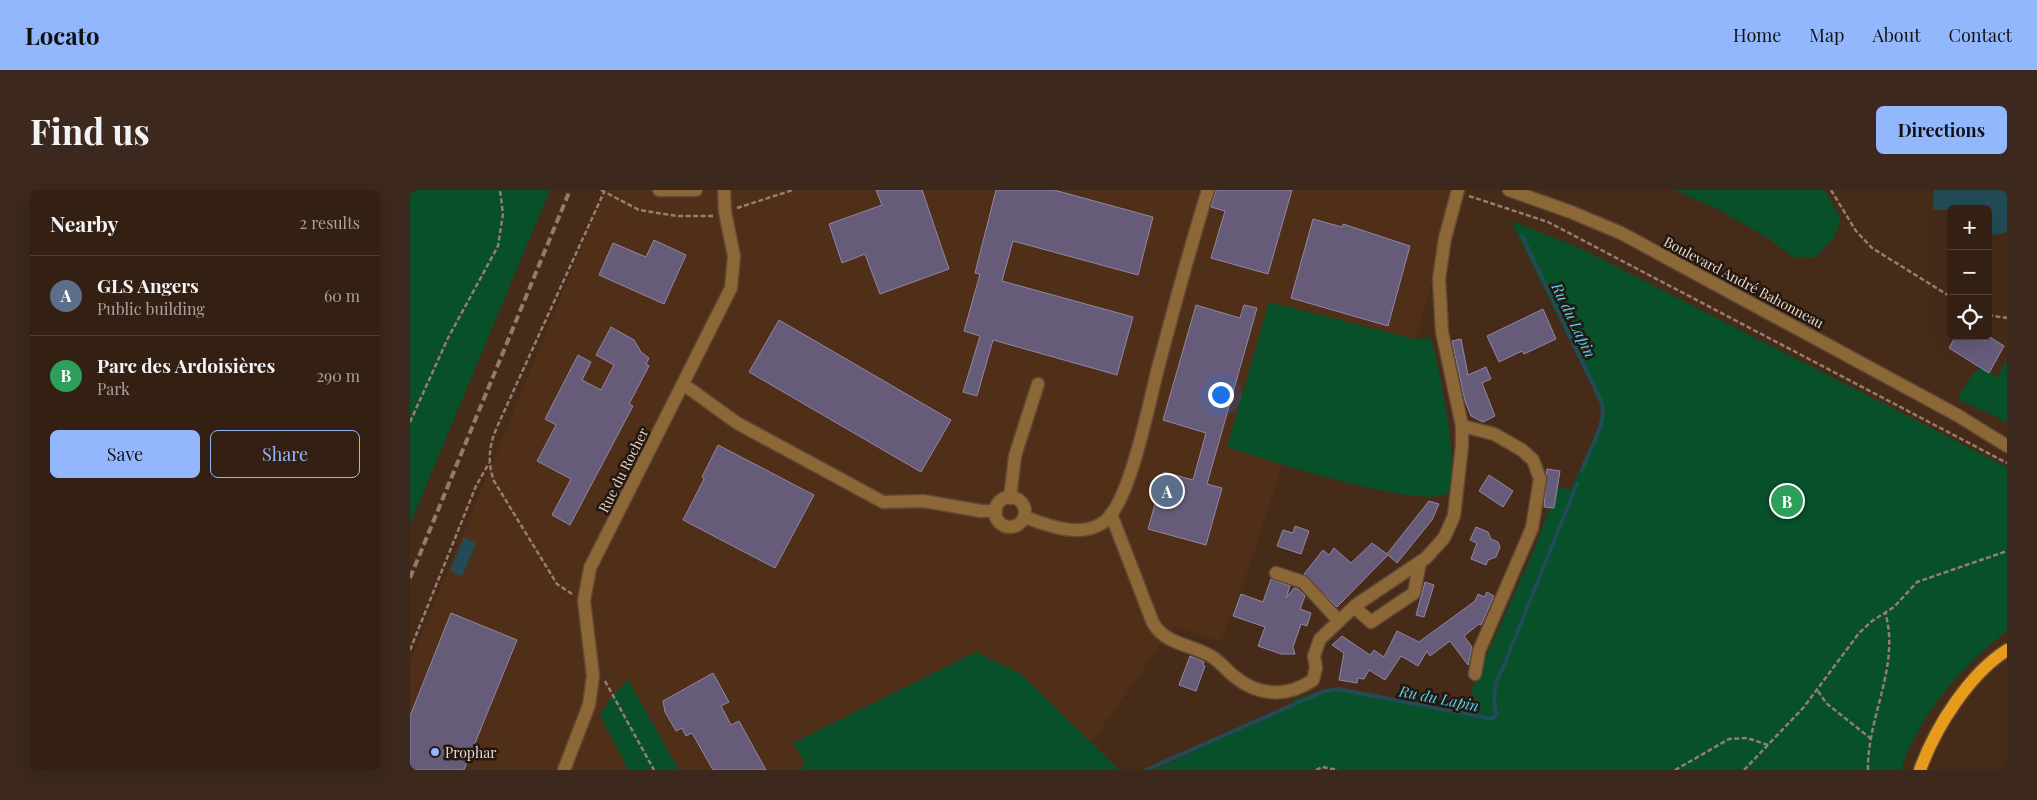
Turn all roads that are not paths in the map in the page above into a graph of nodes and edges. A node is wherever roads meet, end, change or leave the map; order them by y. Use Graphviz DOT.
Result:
graph roads {
  1 [pos="659,190"];
  2 [pos="696,190"];
  3 [pos="724,190"];
  4 [pos="1208,190"];
  5 [pos="1509,190"];
  6 [pos="1458,191"];
  7 [pos="683,384"];
  8 [pos="1038,384"];
  9 [pos="1957,415"];
  10 [pos="1462,426"];
  11 [pos="2007,438"];
  12 [pos="2007,446"];
  13 [pos="1010,498"];
  14 [pos="996,511"];
  15 [pos="1111,514"];
  16 [pos="1025,517"];
  17 [pos="1420,562"];
  18 [pos="1276,573"];
  19 [pos="1354,607"];
  20 [pos="1339,621"];
  21 [pos="2007,650"];
  22 [pos="1475,674"];
  23 [pos="564,770"];
  24 [pos="1920,770"];
  1 -- 2 [label="street"];
  3 -- 7 [label="street, Rue du Rocher"];
  4 -- 15 [label="street"];
  5 -- 9 [label="street, Boulevard André Bahonneau"];
  6 -- 10 [label="street"];
  7 -- 14 [label="street"];
  7 -- 23 [label="street, Rue du Rocher"];
  8 -- 13 [label="street"];
  9 -- 11 [label="street, Boulevard André Bahonneau"];
  9 -- 12 [label="street, Boulevard André Bahonneau"];
  10 -- 17 [label="street"];
  10 -- 22 [label="street"];
  13 -- 14 [label="street"];
  13 -- 16 [label="street"];
  14 -- 16 [label="street"];
  15 -- 16 [label="street"];
  15 -- 20 [label="street"];
  17 -- 19 [label="street"];
  17 -- 19 [label="street"];
  18 -- 20 [label="street"];
  19 -- 20 [label="street"];
  21 -- 24 [label="main road"];
}
